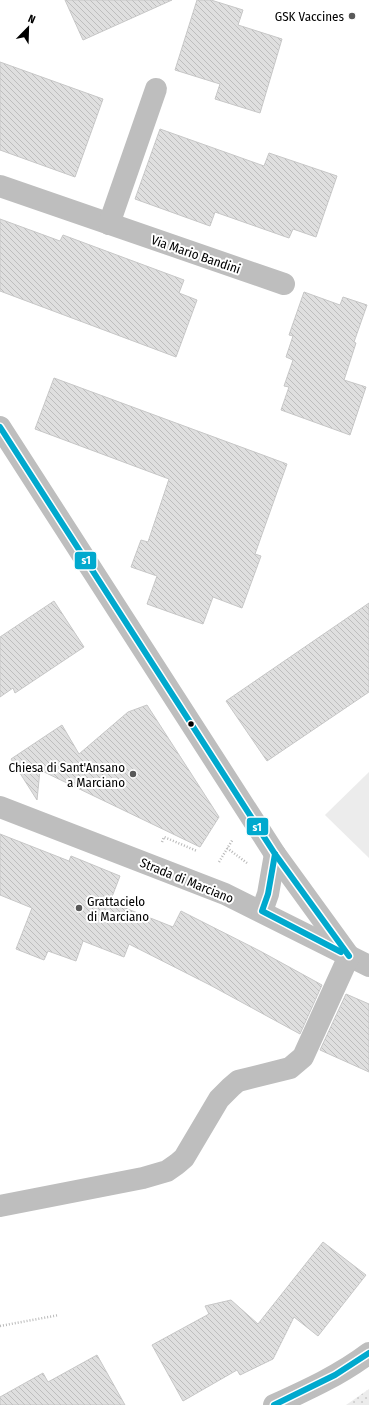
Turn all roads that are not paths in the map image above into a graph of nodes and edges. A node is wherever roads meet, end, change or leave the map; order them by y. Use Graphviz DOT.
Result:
graph roads {
  1 [pos="156,89"];
  2 [pos="0,186"];
  3 [pos="109,224"];
  4 [pos="284,284"];
  5 [pos="0,427"];
  6 [pos="0,807"];
  7 [pos="275,854"];
  8 [pos="262,912"];
  9 [pos="349,956"];
  10 [pos="369,966"];
  11 [pos="0,1206"];
  12 [pos="369,1353"];
  13 [pos="274,1405"];
  1 -- 3 [label="street"];
  2 -- 3 [label="street, Via Mario Bandini"];
  3 -- 4 [label="street, Via Mario Bandini"];
  5 -- 7 [label="street"];
  6 -- 8 [label="street, Strada di Marciano"];
  7 -- 8 [label="street"];
  7 -- 9 [label="street"];
  8 -- 9 [label="street, Strada di Marciano"];
  9 -- 10 [label="street, Strada di Marciano"];
  9 -- 11 [label="street"];
  12 -- 13 [label="street"];
}
